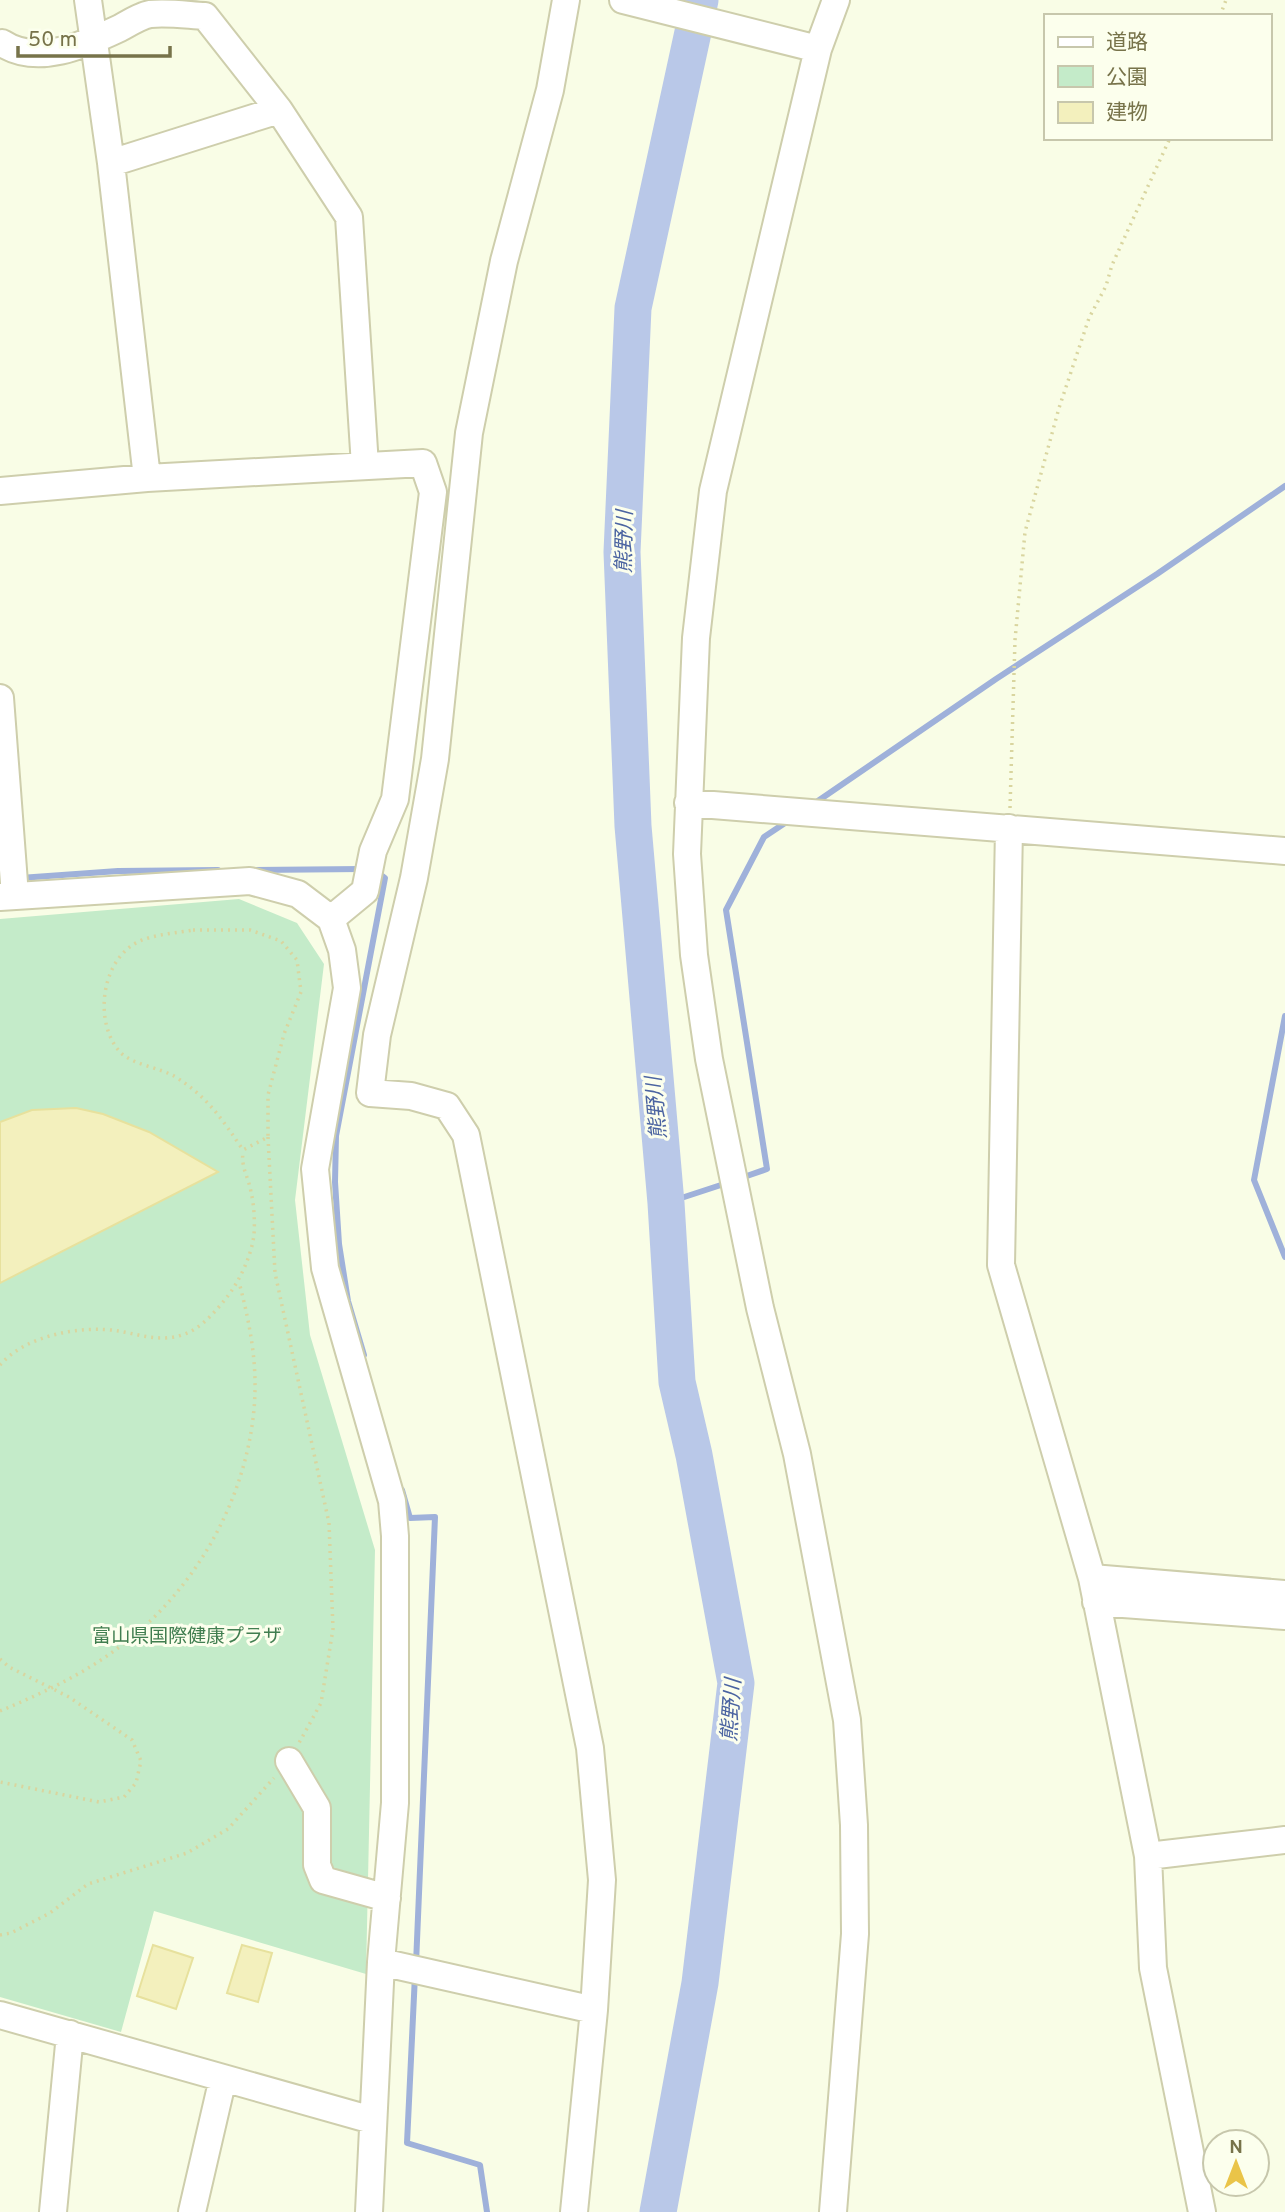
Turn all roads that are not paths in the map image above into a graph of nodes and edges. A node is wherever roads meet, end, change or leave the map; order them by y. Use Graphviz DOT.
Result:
graph roads {
  1 [pos="89,0"];
  2 [pos="221,0"];
  3 [pos="566,0"];
  4 [pos="624,0"];
  5 [pos="836,0"];
  6 [pos="216,30"];
  7 [pos="94,40"];
  8 [pos="2,43"];
  9 [pos="818,49"];
  10 [pos="279,110"];
  11 [pos="111,163"];
  12 [pos="365,466"];
  13 [pos="147,478"];
  14 [pos="0,491"];
  15 [pos="0,698"];
  16 [pos="688,803"];
  17 [pos="1009,828"];
  18 [pos="1285,851"];
  19 [pos="8,897"];
  20 [pos="331,919"];
  21 [pos="1094,1590"];
  22 [pos="1285,1594"];
  23 [pos="1285,1616"];
  24 [pos="289,1761"];
  25 [pos="1285,1840"];
  26 [pos="1148,1856"];
  27 [pos="387,1898"];
  28 [pos="381,1962"];
  29 [pos="594,2010"];
  30 [pos="0,2015"];
  31 [pos="70,2034"];
  32 [pos="223,2078"];
  33 [pos="372,2120"];
  34 [pos="56,2211"];
  35 [pos="192,2212"];
  36 [pos="369,2212"];
  37 [pos="574,2212"];
  38 [pos="833,2212"];
  39 [pos="1202,2212"];
  1 -- 7 [label="street"];
  2 -- 6 [label="street"];
  3 -- 29 [label="street"];
  4 -- 9 [label="street"];
  5 -- 9 [label="street"];
  6 -- 7 [label="street"];
  6 -- 10 [label="street"];
  7 -- 8 [label="street"];
  7 -- 11 [label="street"];
  9 -- 16 [label="street"];
  10 -- 11 [label="street"];
  10 -- 12 [label="street"];
  11 -- 13 [label="street"];
  12 -- 13 [label="street"];
  12 -- 20 [label="street"];
  13 -- 14 [label="street"];
  15 -- 19 [label="street"];
  16 -- 17 [label="street"];
  16 -- 38 [label="street"];
  17 -- 18 [label="street"];
  17 -- 21 [label="street"];
  19 -- 20 [label="street"];
  20 -- 27 [label="street"];
  21 -- 22 [label="street"];
  21 -- 23 [label="street"];
  21 -- 26 [label="street"];
  24 -- 27 [label="street"];
  25 -- 26 [label="street"];
  26 -- 39 [label="street"];
  27 -- 28 [label="street"];
  28 -- 29 [label="street"];
  28 -- 33 [label="street"];
  29 -- 37 [label="street"];
  30 -- 31 [label="street"];
  31 -- 32 [label="street"];
  31 -- 34 [label="street"];
  32 -- 33 [label="street"];
  32 -- 35 [label="street"];
  33 -- 36 [label="street"];
}
